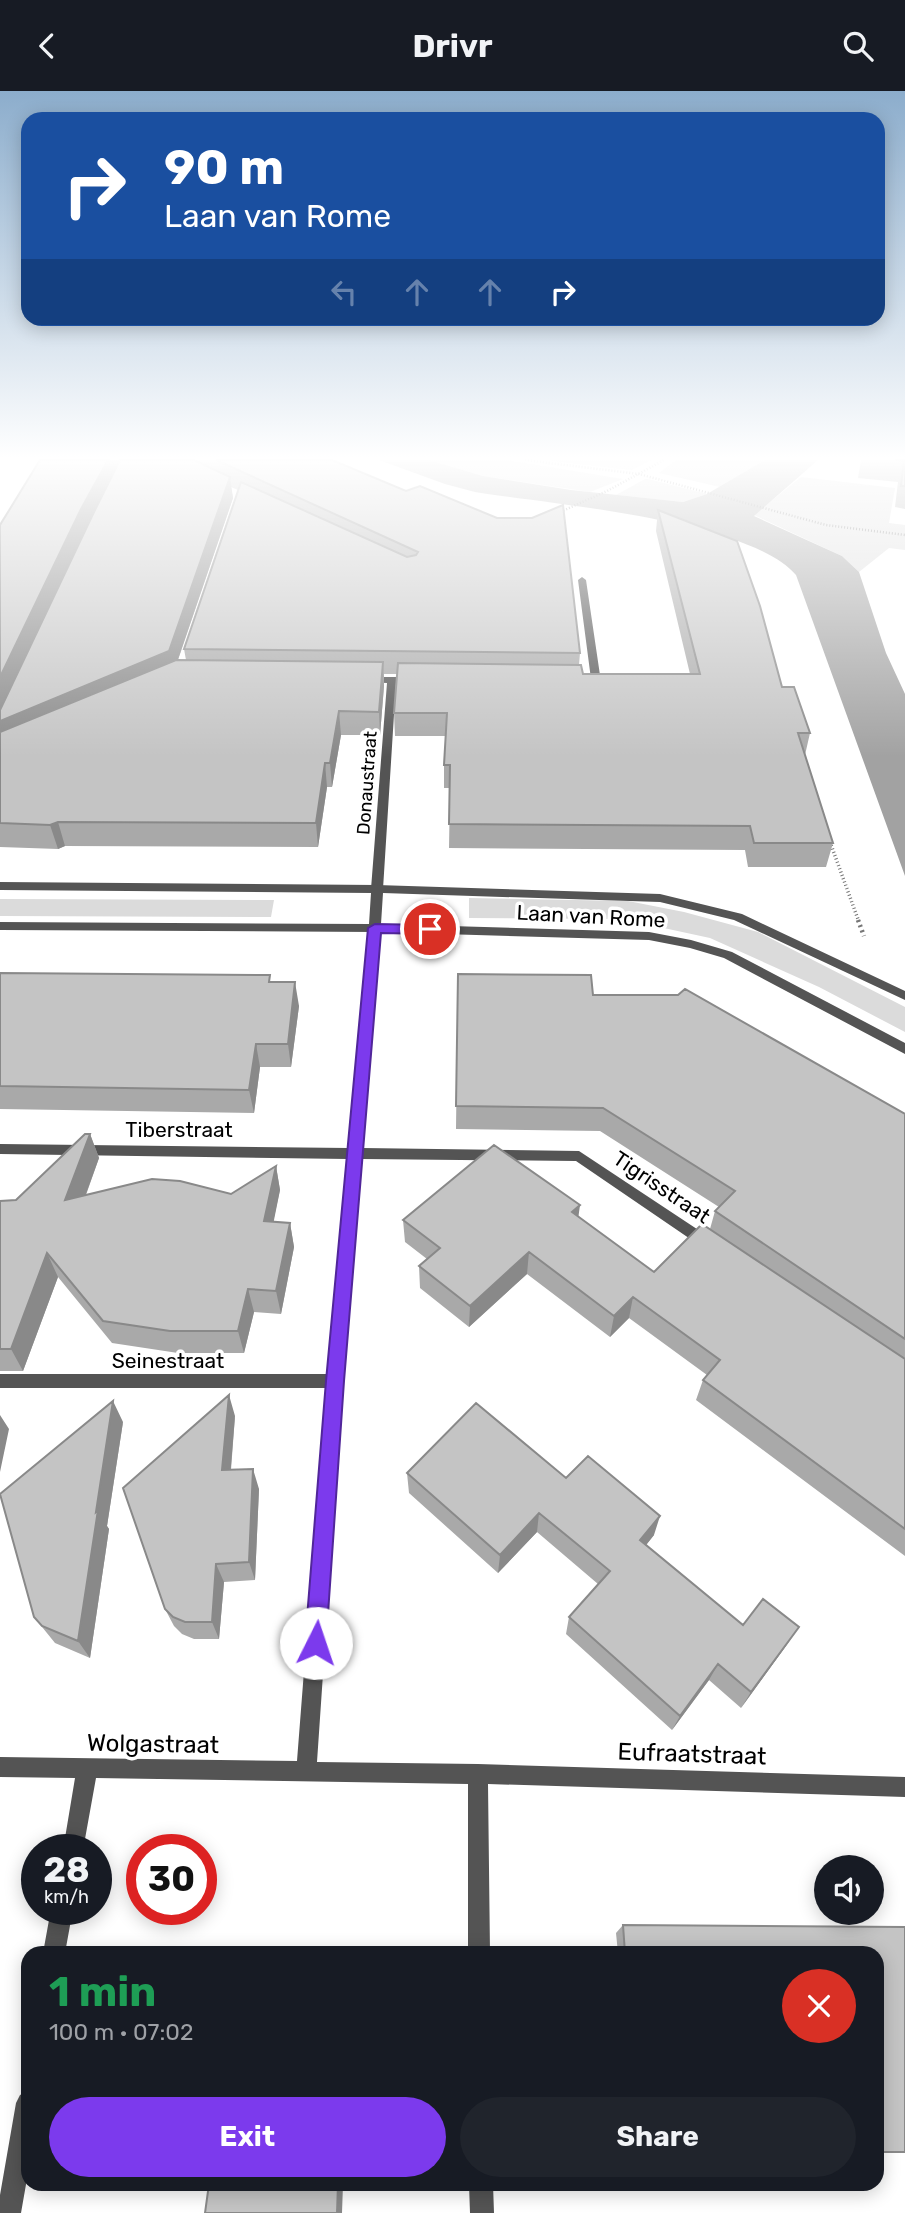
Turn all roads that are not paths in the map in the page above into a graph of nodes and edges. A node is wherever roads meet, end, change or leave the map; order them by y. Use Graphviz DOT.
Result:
graph roads {
  1 [pos="582,580"];
  2 [pos="352,680"];
  3 [pos="391,680"];
  4 [pos="419,680"];
  5 [pos="568,682"];
  6 [pos="0,885"];
  7 [pos="377,889"];
  8 [pos="0,926"];
  9 [pos="375,928"];
  10 [pos="905,996"];
  11 [pos="905,1049"];
  12 [pos="0,1149"];
  13 [pos="357,1152"];
  14 [pos="725,1255"];
  15 [pos="0,1381"];
  16 [pos="335,1381"];
  17 [pos="0,1767"];
  18 [pos="87,1770"];
  19 [pos="306,1773"];
  20 [pos="478,1774"];
  21 [pos="905,1787"];
  22 [pos="76,1834"];
  23 [pos="59,1925"];
  24 [pos="55,1946"];
  25 [pos="480,1946"];
  26 [pos="21,2144"];
  27 [pos="481,2191"];
  28 [pos="9,2213"];
  29 [pos="481,2213"];
  1 -- 5 [label="street"];
  2 -- 3 [label="street"];
  3 -- 4 [label="street"];
  3 -- 7 [label="street, Donaustraat"];
  6 -- 7 [label="street, Laan van Rome"];
  7 -- 9 [label="street"];
  7 -- 10 [label="street, Laan van Rome"];
  8 -- 9 [label="street, Laan van Rome"];
  9 -- 11 [label="street, Laan van Rome"];
  9 -- 13 [label="street"];
  12 -- 13 [label="street, Tiberstraat"];
  13 -- 14 [label="street, Tigrisstraat"];
  13 -- 16 [label="street"];
  15 -- 16 [label="street, Seinestraat"];
  16 -- 19 [label="street"];
  17 -- 18 [label="street, Wolgastraat"];
  18 -- 19 [label="street, Wolgastraat"];
  18 -- 22 [label="street"];
  19 -- 20 [label="street, Wolgastraat"];
  20 -- 21 [label="street, Eufraatstraat"];
  20 -- 25 [label="street"];
  23 -- 24 [label="street"];
  26 -- 28 [label="street"];
  27 -- 29 [label="street"];
}
